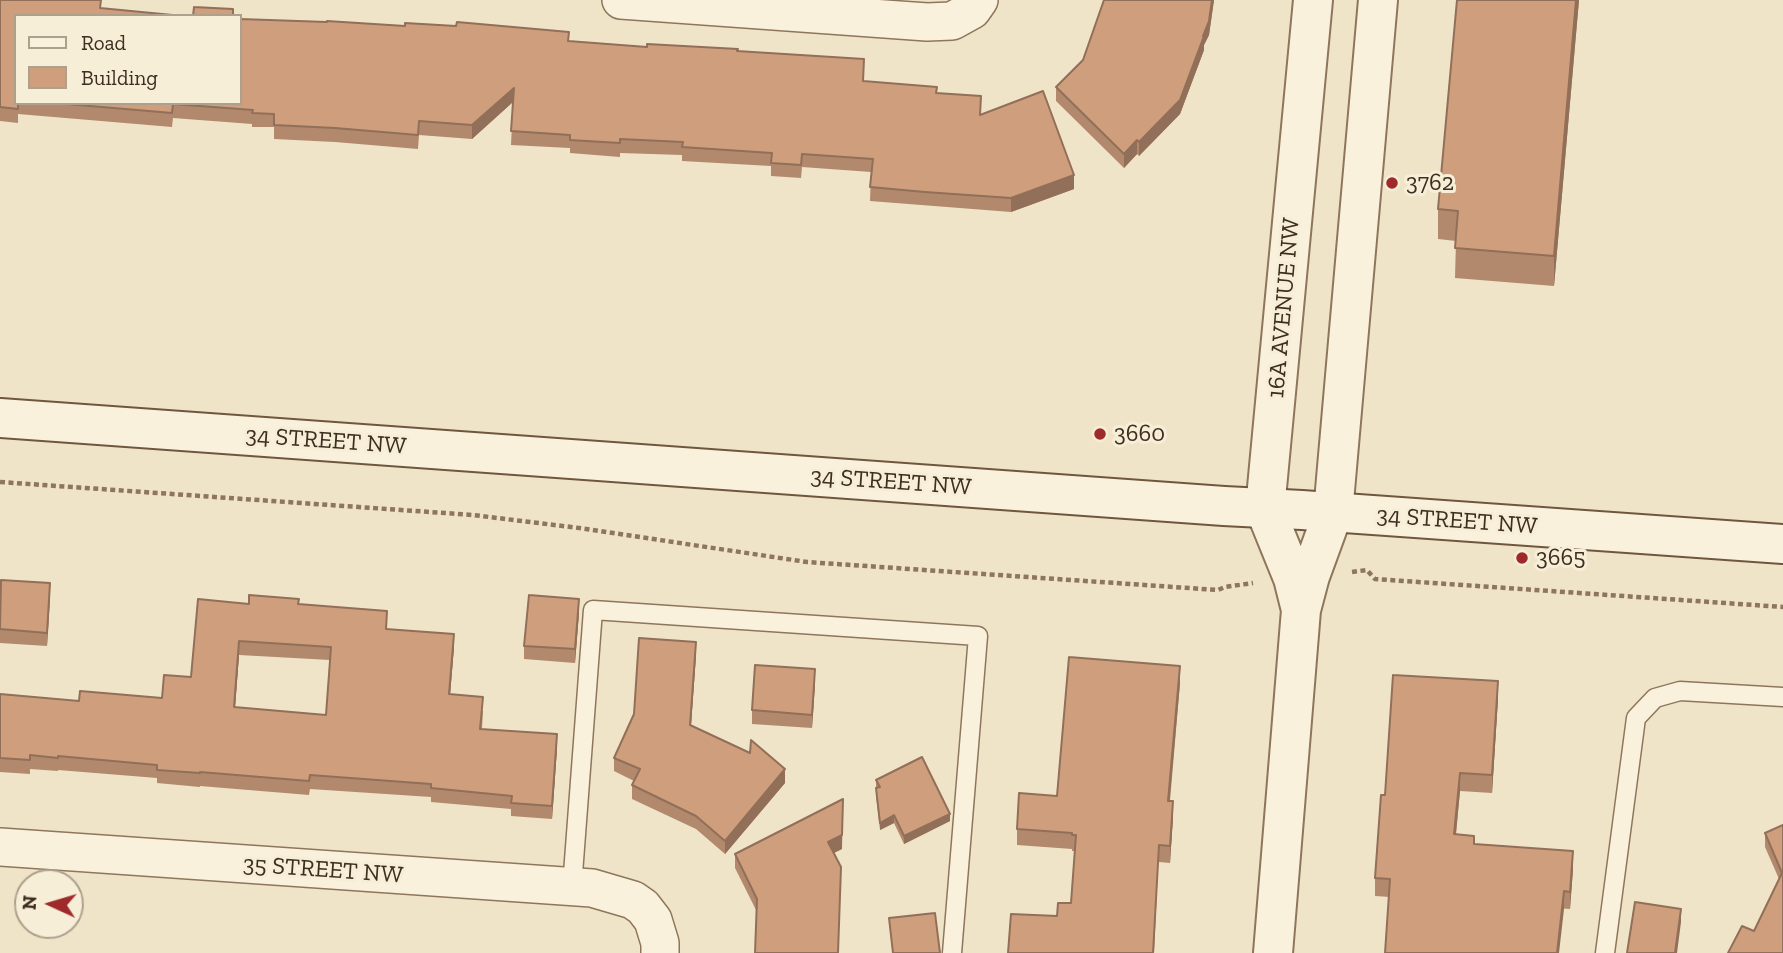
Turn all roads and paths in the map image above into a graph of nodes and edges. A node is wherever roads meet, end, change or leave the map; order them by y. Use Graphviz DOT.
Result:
graph roads {
  1 [pos="621,0"];
  2 [pos="1313,0"];
  3 [pos="1378,0"];
  4 [pos="975,5"];
  5 [pos="0,418"];
  6 [pos="0,482"];
  7 [pos="1265,509"];
  8 [pos="1332,513"];
  9 [pos="1783,544"];
  10 [pos="1367,570"];
  11 [pos="1225,587"];
  12 [pos="1783,607"];
  13 [pos="1301,610"];
  14 [pos="1783,697"];
  15 [pos="0,847"];
  16 [pos="572,887"];
  17 [pos="660,953"];
  18 [pos="952,953"];
  19 [pos="1273,953"];
  20 [pos="1605,953"];
  1 -- 4 [label="street"];
  2 -- 7 [label="main road, 16A AVENUE NW"];
  3 -- 8 [label="main road, 16A AVENUE NW"];
  5 -- 7 [label="main road, 34 STREET NW"];
  6 -- 11 [label="path"];
  7 -- 8 [label="main road, 34 STREET NW"];
  7 -- 13 [label="main road, 16A AVENUE NW"];
  8 -- 9 [label="main road, 34 STREET NW"];
  8 -- 13 [label="main road, 16A AVENUE NW"];
  10 -- 12 [label="path"];
  13 -- 19 [label="main road, 16A AVENUE NW"];
  14 -- 20 [label="lane"];
  15 -- 16 [label="street, 35 STREET NW"];
  16 -- 17 [label="street, 35 STREET NW"];
  16 -- 18 [label="lane"];
}
